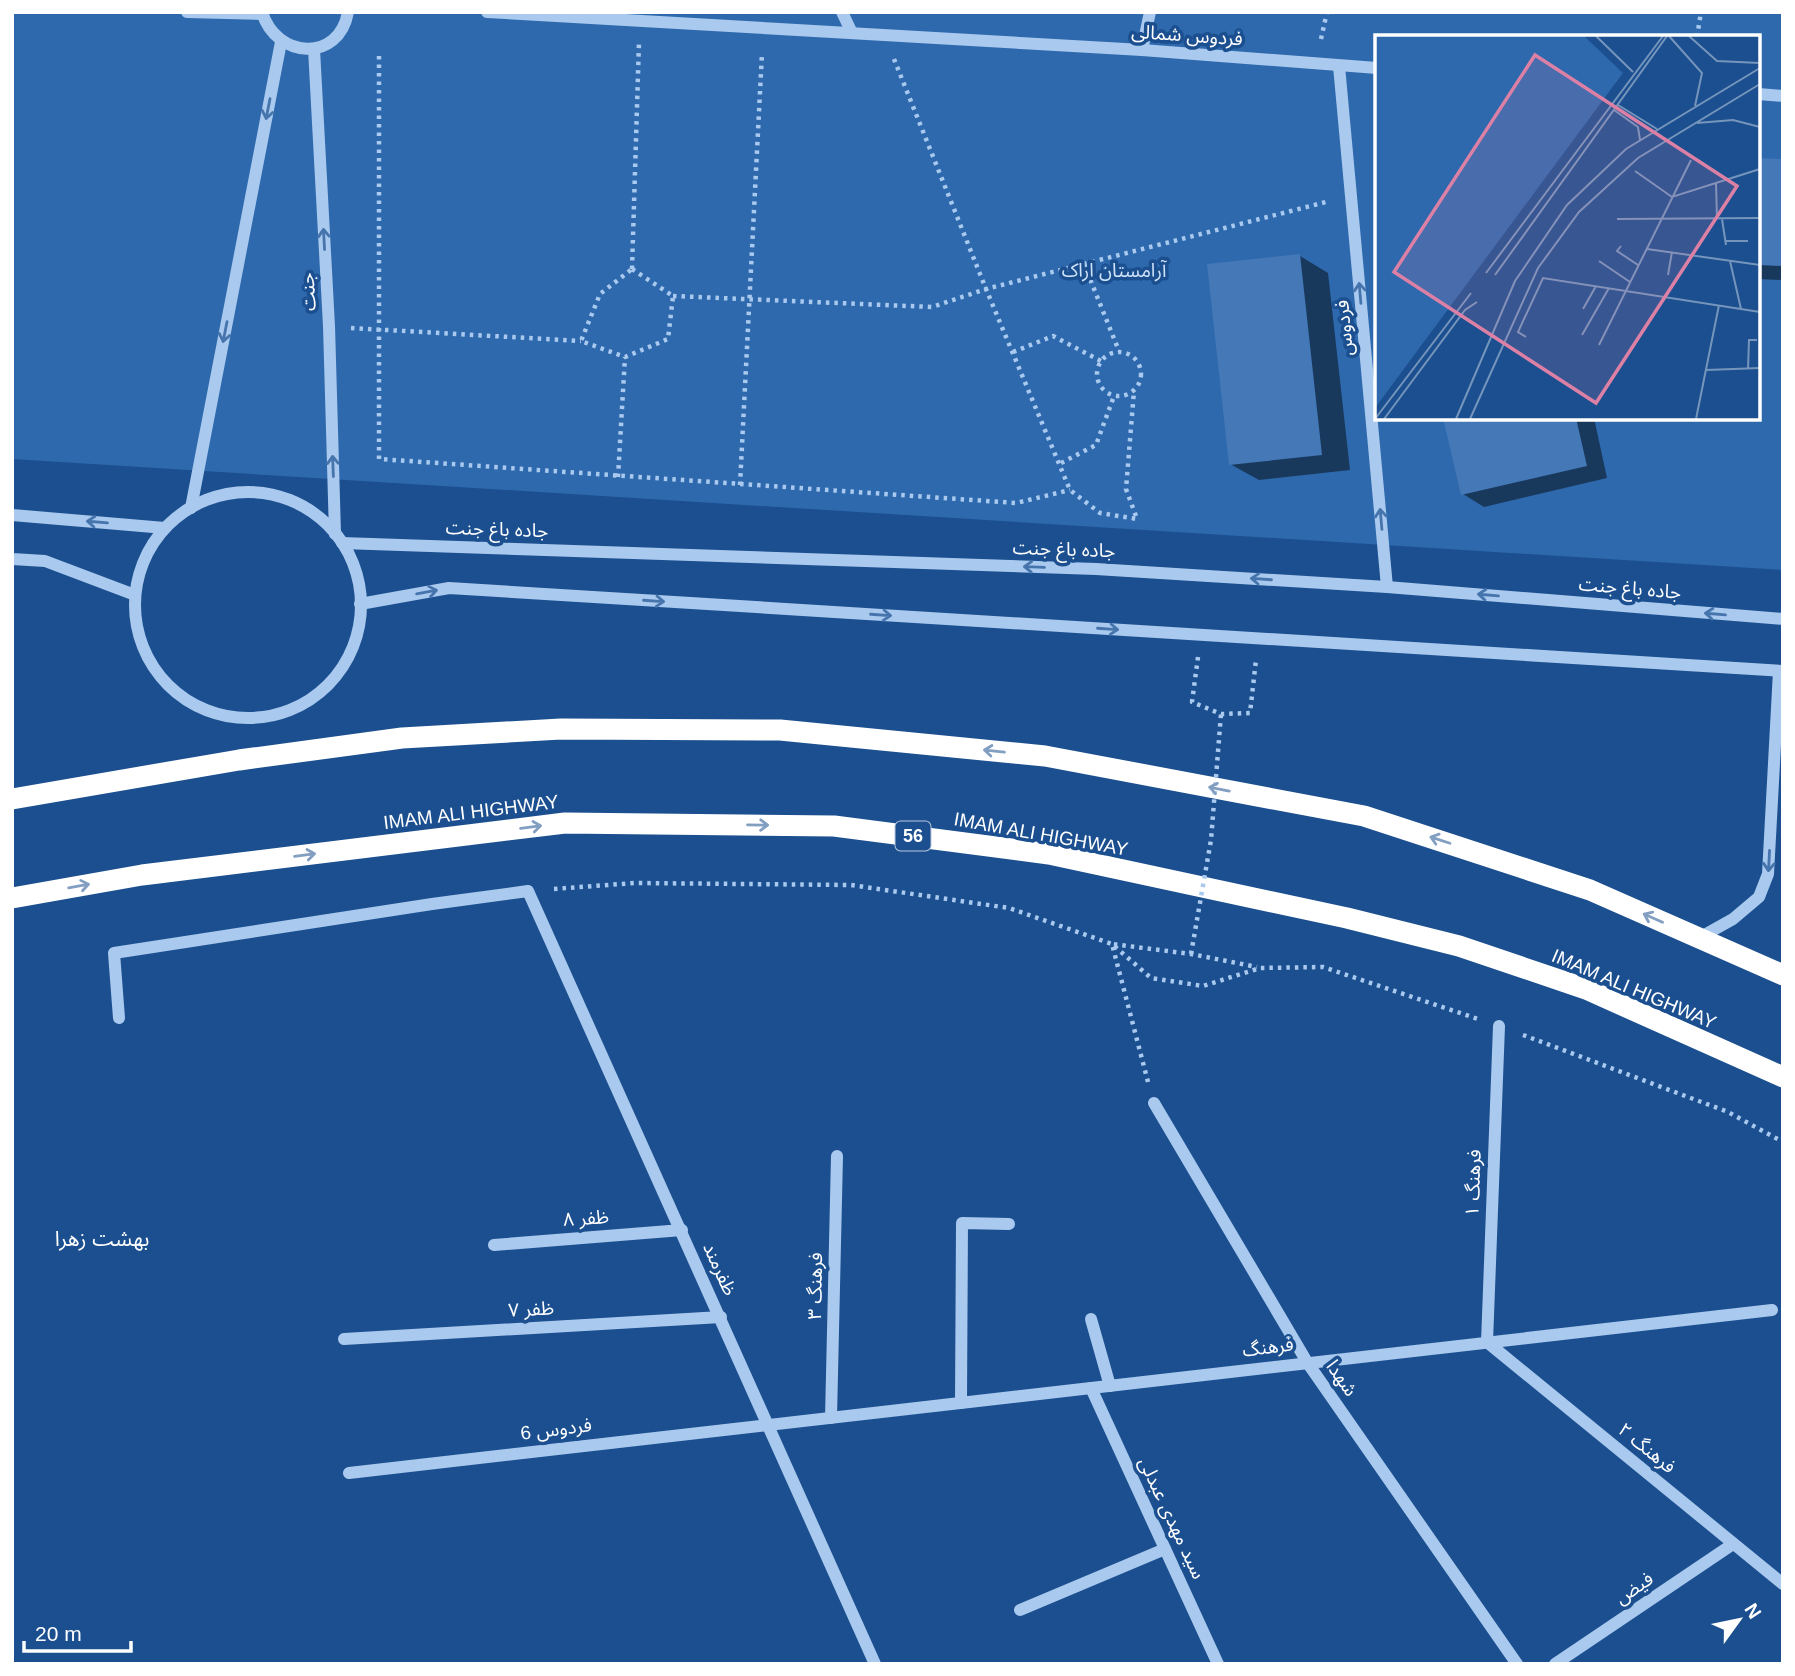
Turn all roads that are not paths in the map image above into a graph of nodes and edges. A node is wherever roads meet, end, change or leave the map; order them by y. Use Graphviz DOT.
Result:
graph roads {
  1 [pos="187,12"];
  2 [pos="348,12"];
  3 [pos="487,12"];
  4 [pos="842,12"];
  5 [pos="1150,12"];
  6 [pos="262,13"];
  7 [pos="852,33"];
  8 [pos="281,42"];
  9 [pos="314,49"];
  10 [pos="1142,50"];
  11 [pos="1339,65"];
  12 [pos="1375,68"];
  13 [pos="1760,94"];
  14 [pos="1783,96"];
  15 [pos="191,508"];
  16 [pos="12,514"];
  17 [pos="166,528"];
  18 [pos="339,539"];
  19 [pos="12,559"];
  20 [pos="1387,587"];
  21 [pos="135,596"];
  22 [pos="359,604"];
  23 [pos="1783,619"];
  24 [pos="1781,671"];
  25 [pos="12,799"];
  26 [pos="12,898"];
  27 [pos="1699,938"];
  28 [pos="1783,975"];
  29 [pos="119,1018"];
  30 [pos="1499,1026"];
  31 [pos="1783,1077"];
  32 [pos="1154,1103"];
  33 [pos="837,1156"];
  34 [pos="1009,1224"];
  35 [pos="682,1230"];
  36 [pos="494,1245"];
  37 [pos="1772,1310"];
  38 [pos="721,1317"];
  39 [pos="1091,1319"];
  40 [pos="344,1339"];
  41 [pos="1487,1342"];
  42 [pos="1307,1362"];
  43 [pos="1110,1386"];
  44 [pos="1091,1388"];
  45 [pos="961,1403"];
  46 [pos="831,1418"];
  47 [pos="768,1424"];
  48 [pos="349,1473"];
  49 [pos="1733,1544"];
  50 [pos="1165,1549"];
  51 [pos="1783,1584"];
  52 [pos="1020,1610"];
  53 [pos="875,1664"];
  54 [pos="1217,1664"];
  55 [pos="1517,1664"];
  56 [pos="1555,1664"];
  1 -- 6 [label="street"];
  2 -- 9 [label="street"];
  3 -- 7 [label="street, فردوس شمالی"];
  4 -- 7 [label="street"];
  5 -- 10 [label="street"];
  6 -- 8 [label="street"];
  7 -- 10 [label="street, فردوس شمالی"];
  8 -- 9 [label="street"];
  8 -- 15 [label="street, one-way"];
  18 -- 9 [label="street, جنت, one-way"];
  10 -- 11 [label="street, فردوس شمالی"];
  11 -- 12 [label="street, فردوس شمالی"];
  20 -- 11 [label="street, فردوس, one-way"];
  13 -- 14 [label="street"];
  15 -- 17 [label="street"];
  15 -- 18 [label="street"];
  17 -- 16 [label="street, one-way"];
  17 -- 21 [label="street"];
  20 -- 18 [label="street, جاده باغ جنت, one-way"];
  18 -- 22 [label="street"];
  19 -- 21 [label="street"];
  23 -- 20 [label="street, جاده باغ جنت, one-way"];
  21 -- 22 [label="street"];
  22 -- 24 [label="street, one-way"];
  24 -- 27 [label="street, one-way"];
  27 -- 25 [label="highway, one-way"];
  26 -- 31 [label="highway, IMAM ALI HIGHWAY / 56, one-way"];
  27 -- 28 [label="highway"];
  29 -- 35 [label="street, ظفرمند"];
  30 -- 41 [label="street, فرهنگ ۱"];
  32 -- 42 [label="street, شهدا"];
  33 -- 46 [label="street, فرهنگ ۳"];
  34 -- 45 [label="street"];
  35 -- 36 [label="street, ظفر ۸"];
  35 -- 38 [label="street, ظفرمند"];
  37 -- 41 [label="street, فرهنگ"];
  38 -- 40 [label="street, ظفر ۷"];
  38 -- 47 [label="street, ظفرمند"];
  39 -- 43 [label="street"];
  41 -- 42 [label="street, فرهنگ"];
  41 -- 49 [label="street, فرهنگ ۲"];
  42 -- 43 [label="street, فرهنگ"];
  42 -- 55 [label="street, شهدا"];
  43 -- 44 [label="street, فرهنگ"];
  44 -- 45 [label="street, فرهنگ"];
  44 -- 50 [label="street, سید مهدی عبدلی"];
  45 -- 46 [label="street, فرهنگ"];
  46 -- 47 [label="street, فرهنگ"];
  47 -- 48 [label="street, فردوس 6"];
  47 -- 53 [label="street, ظفرمند"];
  49 -- 51 [label="street, فرهنگ ۲"];
  49 -- 56 [label="street, فیض"];
  50 -- 52 [label="street"];
  50 -- 54 [label="street, سید مهدی عبدلی"];
}
